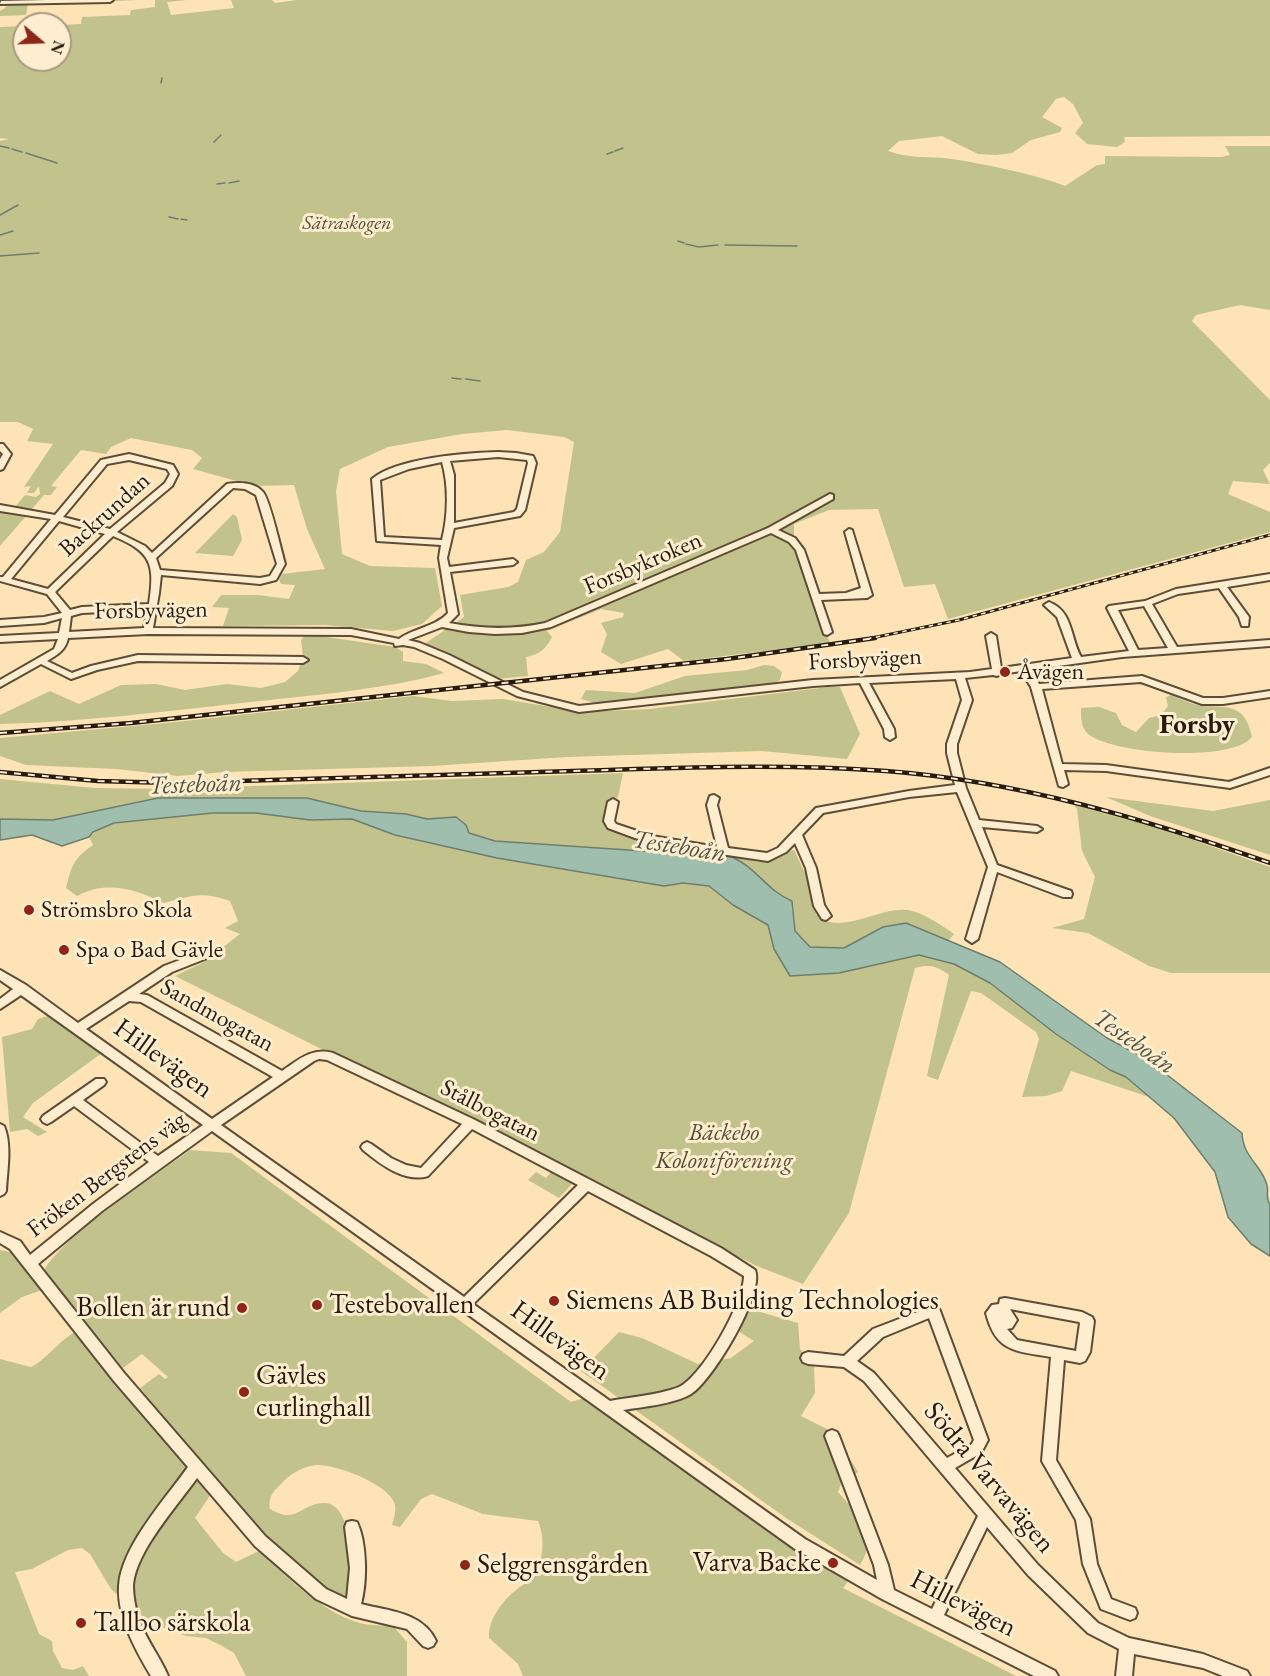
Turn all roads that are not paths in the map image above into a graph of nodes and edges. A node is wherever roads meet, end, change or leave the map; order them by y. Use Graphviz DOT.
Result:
graph roads {
  1 [pos="110,0"];
  2 [pos="1,2"];
  3 [pos="37,2"];
  4 [pos="0,446"];
  5 [pos="446,460"];
  6 [pos="0,467"];
  7 [pos="830,497"];
  8 [pos="0,508"];
  9 [pos="57,518"];
  10 [pos="450,526"];
  11 [pos="771,530"];
  12 [pos="112,532"];
  13 [pos="849,532"];
  14 [pos="446,543"];
  15 [pos="152,557"];
  16 [pos="513,562"];
  17 [pos="446,570"];
  18 [pos="157,572"];
  19 [pos="1270,577"];
  20 [pos="3,580"];
  21 [pos="1221,584"];
  22 [pos="50,592"];
  23 [pos="818,597"];
  24 [pos="1147,603"];
  25 [pos="1050,605"];
  26 [pos="151,607"];
  27 [pos="66,613"];
  28 [pos="0,623"];
  29 [pos="443,624"];
  30 [pos="1245,624"];
  31 [pos="148,631"];
  32 [pos="827,632"];
  33 [pos="64,635"];
  34 [pos="991,636"];
  35 [pos="0,639"];
  36 [pos="399,643"];
  37 [pos="1270,643"];
  38 [pos="1174,650"];
  39 [pos="1135,653"];
  40 [pos="303,660"];
  41 [pos="1078,660"];
  42 [pos="41,661"];
  43 [pos="1025,669"];
  44 [pos="998,673"];
  45 [pos="960,676"];
  46 [pos="863,680"];
  47 [pos="0,684"];
  48 [pos="1036,687"];
  49 [pos="1270,694"];
  50 [pos="890,737"];
  51 [pos="1058,767"];
  52 [pos="1270,771"];
  53 [pos="1063,784"];
  54 [pos="961,788"];
  55 [pos="714,798"];
  56 [pos="613,802"];
  57 [pos="977,823"];
  58 [pos="1037,829"];
  59 [pos="797,836"];
  60 [pos="723,851"];
  61 [pos="993,867"];
  62 [pos="1067,894"];
  63 [pos="826,916"];
  64 [pos="972,939"];
  65 [pos="201,956"];
  66 [pos="0,974"];
  67 [pos="22,988"];
  68 [pos="129,997"];
  69 [pos="0,1005"];
  70 [pos="78,1029"];
  71 [pos="282,1077"];
  72 [pos="100,1082"];
  73 [pos="74,1100"];
  74 [pos="47,1119"];
  75 [pos="471,1123"];
  76 [pos="212,1125"];
  77 [pos="0,1129"];
  78 [pos="367,1147"];
  79 [pos="158,1162"];
  80 [pos="587,1184"];
  81 [pos="0,1191"];
  82 [pos="0,1237"];
  83 [pos="30,1263"];
  84 [pos="1005,1303"];
  85 [pos="465,1304"];
  86 [pos="998,1324"];
  87 [pos="1058,1354"];
  88 [pos="808,1358"];
  89 [pos="847,1362"];
  90 [pos="609,1407"];
  91 [pos="832,1436"];
  92 [pos="946,1466"];
  93 [pos="196,1467"];
  94 [pos="986,1514"];
  95 [pos="352,1527"];
  96 [pos="887,1594"];
  97 [pos="352,1609"];
  98 [pos="1130,1613"];
  99 [pos="935,1619"];
  100 [pos="428,1641"];
  101 [pos="1127,1645"];
  102 [pos="160,1676"];
  103 [pos="1050,1676"];
  104 [pos="1124,1676"];
  105 [pos="1242,1676"];
  1 -- 3 [label="street"];
  2 -- 3 [label="street"];
  4 -- 6 [label="street"];
  5 -- 10 [label="street"];
  5 -- 10 [label="street"];
  5 -- 14 [label="street"];
  7 -- 11 [label="street, Forsbykroken"];
  8 -- 9 [label="street"];
  9 -- 12 [label="street"];
  9 -- 12 [label="street, Backrundan"];
  9 -- 20 [label="street, Backrundan"];
  10 -- 14 [label="street"];
  11 -- 23 [label="street"];
  11 -- 29 [label="street, Forsbykroken"];
  12 -- 15 [label="street"];
  12 -- 22 [label="street, Backrundan"];
  13 -- 23 [label="street"];
  14 -- 17 [label="street"];
  15 -- 18 [label="street"];
  15 -- 18 [label="street"];
  16 -- 17 [label="street"];
  17 -- 29 [label="street"];
  18 -- 26 [label="street"];
  19 -- 21 [label="street"];
  20 -- 22 [label="street"];
  21 -- 24 [label="street"];
  21 -- 30 [label="street"];
  22 -- 27 [label="street"];
  23 -- 32 [label="street"];
  24 -- 38 [label="street"];
  24 -- 39 [label="street"];
  25 -- 41 [label="street"];
  26 -- 27 [label="street"];
  26 -- 31 [label="street"];
  27 -- 28 [label="street"];
  27 -- 33 [label="street"];
  29 -- 36 [label="street"];
  31 -- 33 [label="street, Forsbyvägen"];
  31 -- 36 [label="street, Forsbyvägen"];
  33 -- 35 [label="street, Forsbyvägen"];
  33 -- 42 [label="street"];
  34 -- 44 [label="street"];
  36 -- 46 [label="street, Forsbyvägen"];
  37 -- 38 [label="street, Forsbyvägen"];
  38 -- 39 [label="street, Forsbyvägen"];
  39 -- 41 [label="street, Forsbyvägen"];
  40 -- 42 [label="street"];
  41 -- 43 [label="street, Forsbyvägen"];
  42 -- 47 [label="street"];
  43 -- 44 [label="street, Forsbyvägen"];
  43 -- 48 [label="street"];
  44 -- 45 [label="street, Forsbyvägen"];
  45 -- 46 [label="street, Forsbyvägen"];
  45 -- 54 [label="street"];
  46 -- 50 [label="street"];
  48 -- 49 [label="street"];
  48 -- 51 [label="street"];
  51 -- 52 [label="street"];
  51 -- 53 [label="street"];
  54 -- 57 [label="street"];
  54 -- 59 [label="street"];
  55 -- 60 [label="street"];
  56 -- 60 [label="street"];
  57 -- 58 [label="street"];
  57 -- 61 [label="street"];
  59 -- 60 [label="street"];
  59 -- 63 [label="street"];
  61 -- 62 [label="street"];
  61 -- 64 [label="street"];
  65 -- 68 [label="street, Sandmogatan"];
  66 -- 67 [label="street, Hillevägen"];
  67 -- 69 [label="street"];
  67 -- 70 [label="street, Hillevägen"];
  68 -- 70 [label="street, Sandmogatan"];
  68 -- 71 [label="street, Sandmogatan"];
  70 -- 76 [label="street, Hillevägen"];
  71 -- 75 [label="street, Stålbogatan"];
  71 -- 76 [label="street, Stålbogatan"];
  72 -- 73 [label="street"];
  73 -- 74 [label="street"];
  73 -- 79 [label="street"];
  75 -- 78 [label="street"];
  75 -- 80 [label="street, Stålbogatan"];
  76 -- 79 [label="street, Fröken Bergstens väg"];
  76 -- 85 [label="street, Hillevägen"];
  77 -- 81 [label="street"];
  79 -- 83 [label="street, Fröken Bergstens väg"];
  80 -- 85 [label="street"];
  80 -- 90 [label="street, Stålbogatan"];
  82 -- 83 [label="street"];
  83 -- 93 [label="street"];
  84 -- 87 [label="street"];
  85 -- 90 [label="street, Hillevägen"];
  86 -- 87 [label="street"];
  87 -- 98 [label="street"];
  88 -- 89 [label="street"];
  89 -- 92 [label="street, Södra Varvavägen"];
  89 -- 92 [label="street"];
  90 -- 96 [label="street, Hillevägen"];
  91 -- 96 [label="street"];
  92 -- 94 [label="street, Södra Varvavägen"];
  93 -- 97 [label="street"];
  93 -- 102 [label="street"];
  94 -- 99 [label="street"];
  94 -- 101 [label="street, Södra Varvavägen"];
  95 -- 97 [label="street"];
  96 -- 99 [label="street, Hillevägen"];
  97 -- 100 [label="street"];
  99 -- 103 [label="street, Hillevägen"];
  101 -- 104 [label="street"];
  101 -- 105 [label="street, Södra Varvavägen"];
}
